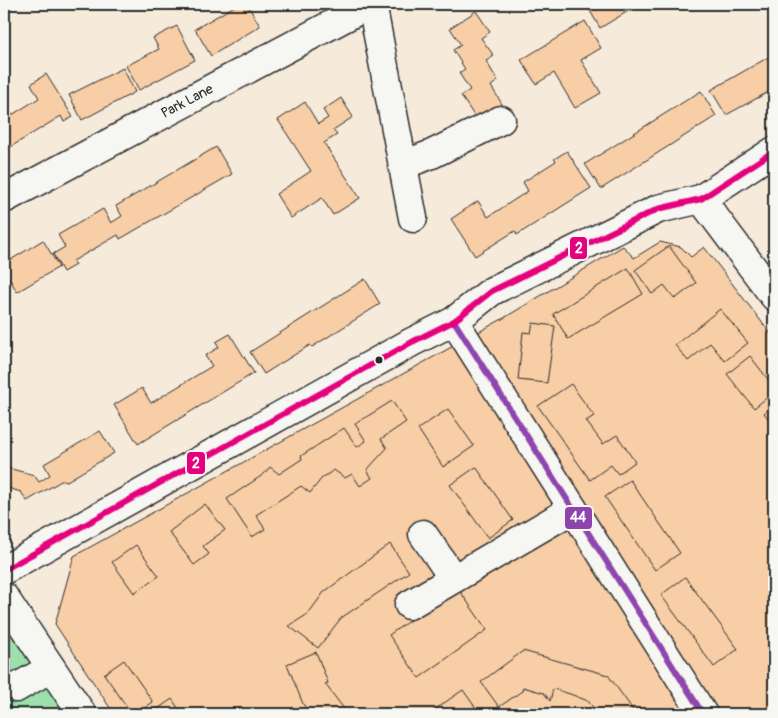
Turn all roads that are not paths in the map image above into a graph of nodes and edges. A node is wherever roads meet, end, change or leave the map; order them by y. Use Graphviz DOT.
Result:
graph roads {
  1 [pos="371,4"];
  2 [pos="501,120"];
  3 [pos="774,151"];
  4 [pos="403,165"];
  5 [pos="4,199"];
  6 [pos="701,199"];
  7 [pos="413,218"];
  8 [pos="774,296"];
  9 [pos="454,321"];
  10 [pos="573,509"];
  11 [pos="423,534"];
  12 [pos="4,570"];
  13 [pos="452,578"];
  14 [pos="4,597"];
  15 [pos="409,605"];
  16 [pos="50,668"];
  17 [pos="16,688"];
  18 [pos="82,714"];
  19 [pos="703,714"];
  1 -- 4 [label="street"];
  1 -- 5 [label="street, Park Lane"];
  2 -- 4 [label="street"];
  3 -- 6 [label="street"];
  4 -- 7 [label="street"];
  6 -- 8 [label="street"];
  6 -- 9 [label="street"];
  9 -- 10 [label="street"];
  9 -- 12 [label="street"];
  10 -- 13 [label="street"];
  10 -- 19 [label="street"];
  11 -- 13 [label="street"];
  13 -- 15 [label="street"];
  14 -- 16 [label="street"];
  16 -- 17 [label="street"];
  16 -- 18 [label="street"];
}
